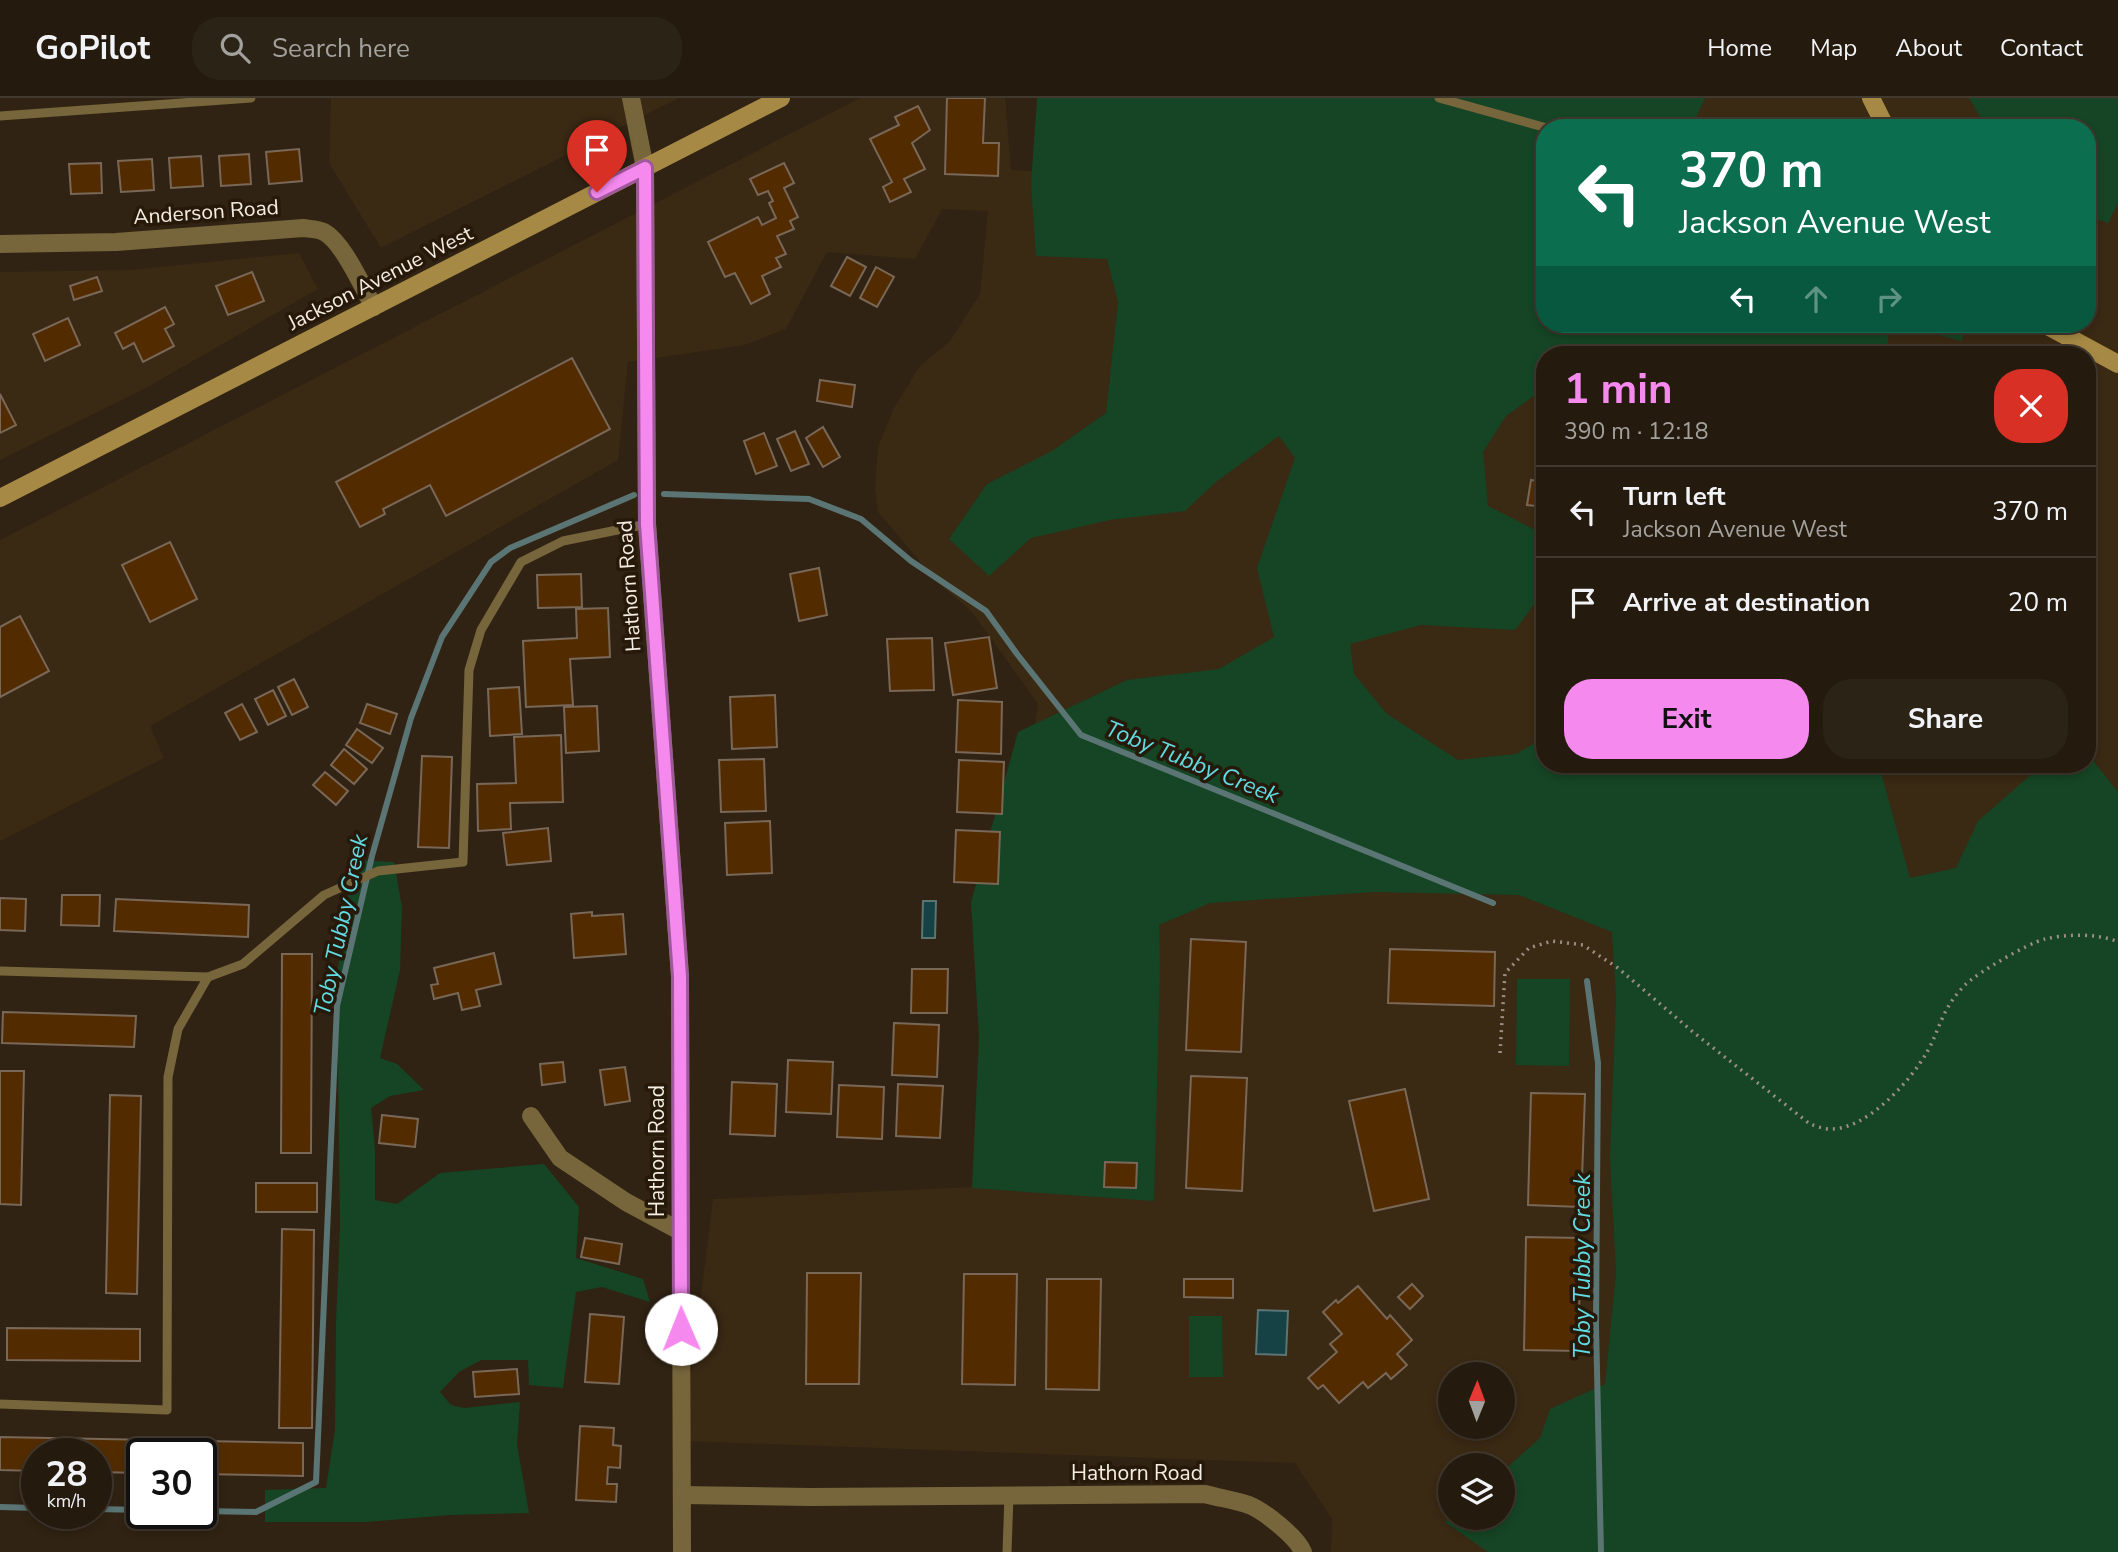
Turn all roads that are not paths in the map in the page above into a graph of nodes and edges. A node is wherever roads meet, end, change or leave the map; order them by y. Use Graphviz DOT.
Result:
graph roads {
  1 [pos="251,98"];
  2 [pos="631,98"];
  3 [pos="781,98"];
  4 [pos="1439,98"];
  5 [pos="1871,98"];
  6 [pos="0,116"];
  7 [pos="1881,119"];
  8 [pos="1536,125"];
  9 [pos="645,168"];
  10 [pos="0,244"];
  11 [pos="374,307"];
  12 [pos="2059,333"];
  13 [pos="2081,346"];
  14 [pos="2096,354"];
  15 [pos="2118,364"];
  16 [pos="0,498"];
  17 [pos="647,524"];
  18 [pos="0,971"];
  19 [pos="208,977"];
  20 [pos="531,1116"];
  21 [pos="680,1231"];
  22 [pos="0,1404"];
  23 [pos="683,1495"];
  24 [pos="1009,1496"];
  25 [pos="682,1552"];
  26 [pos="1007,1552"];
  27 [pos="1303,1552"];
  1 -- 6 [label="lane"];
  2 -- 9 [label="street, Hathorn Road"];
  3 -- 9 [label="main road, Jackson Avenue West"];
  4 -- 8 [label="lane"];
  5 -- 7 [label="main road"];
  9 -- 11 [label="main road, Jackson Avenue West"];
  9 -- 17 [label="street, Hathorn Road"];
  10 -- 11 [label="street, Anderson Road"];
  11 -- 16 [label="main road, Jackson Avenue West"];
  12 -- 13 [label="main road"];
  14 -- 15 [label="main road"];
  17 -- 19 [label="lane"];
  17 -- 21 [label="street, Hathorn Road"];
  18 -- 19 [label="lane"];
  19 -- 22 [label="lane"];
  20 -- 21 [label="street"];
  21 -- 23 [label="street, Hathorn Road"];
  23 -- 24 [label="street, Hathorn Road"];
  23 -- 25 [label="street"];
  24 -- 26 [label="lane"];
  24 -- 27 [label="street, Hathorn Road"];
}
